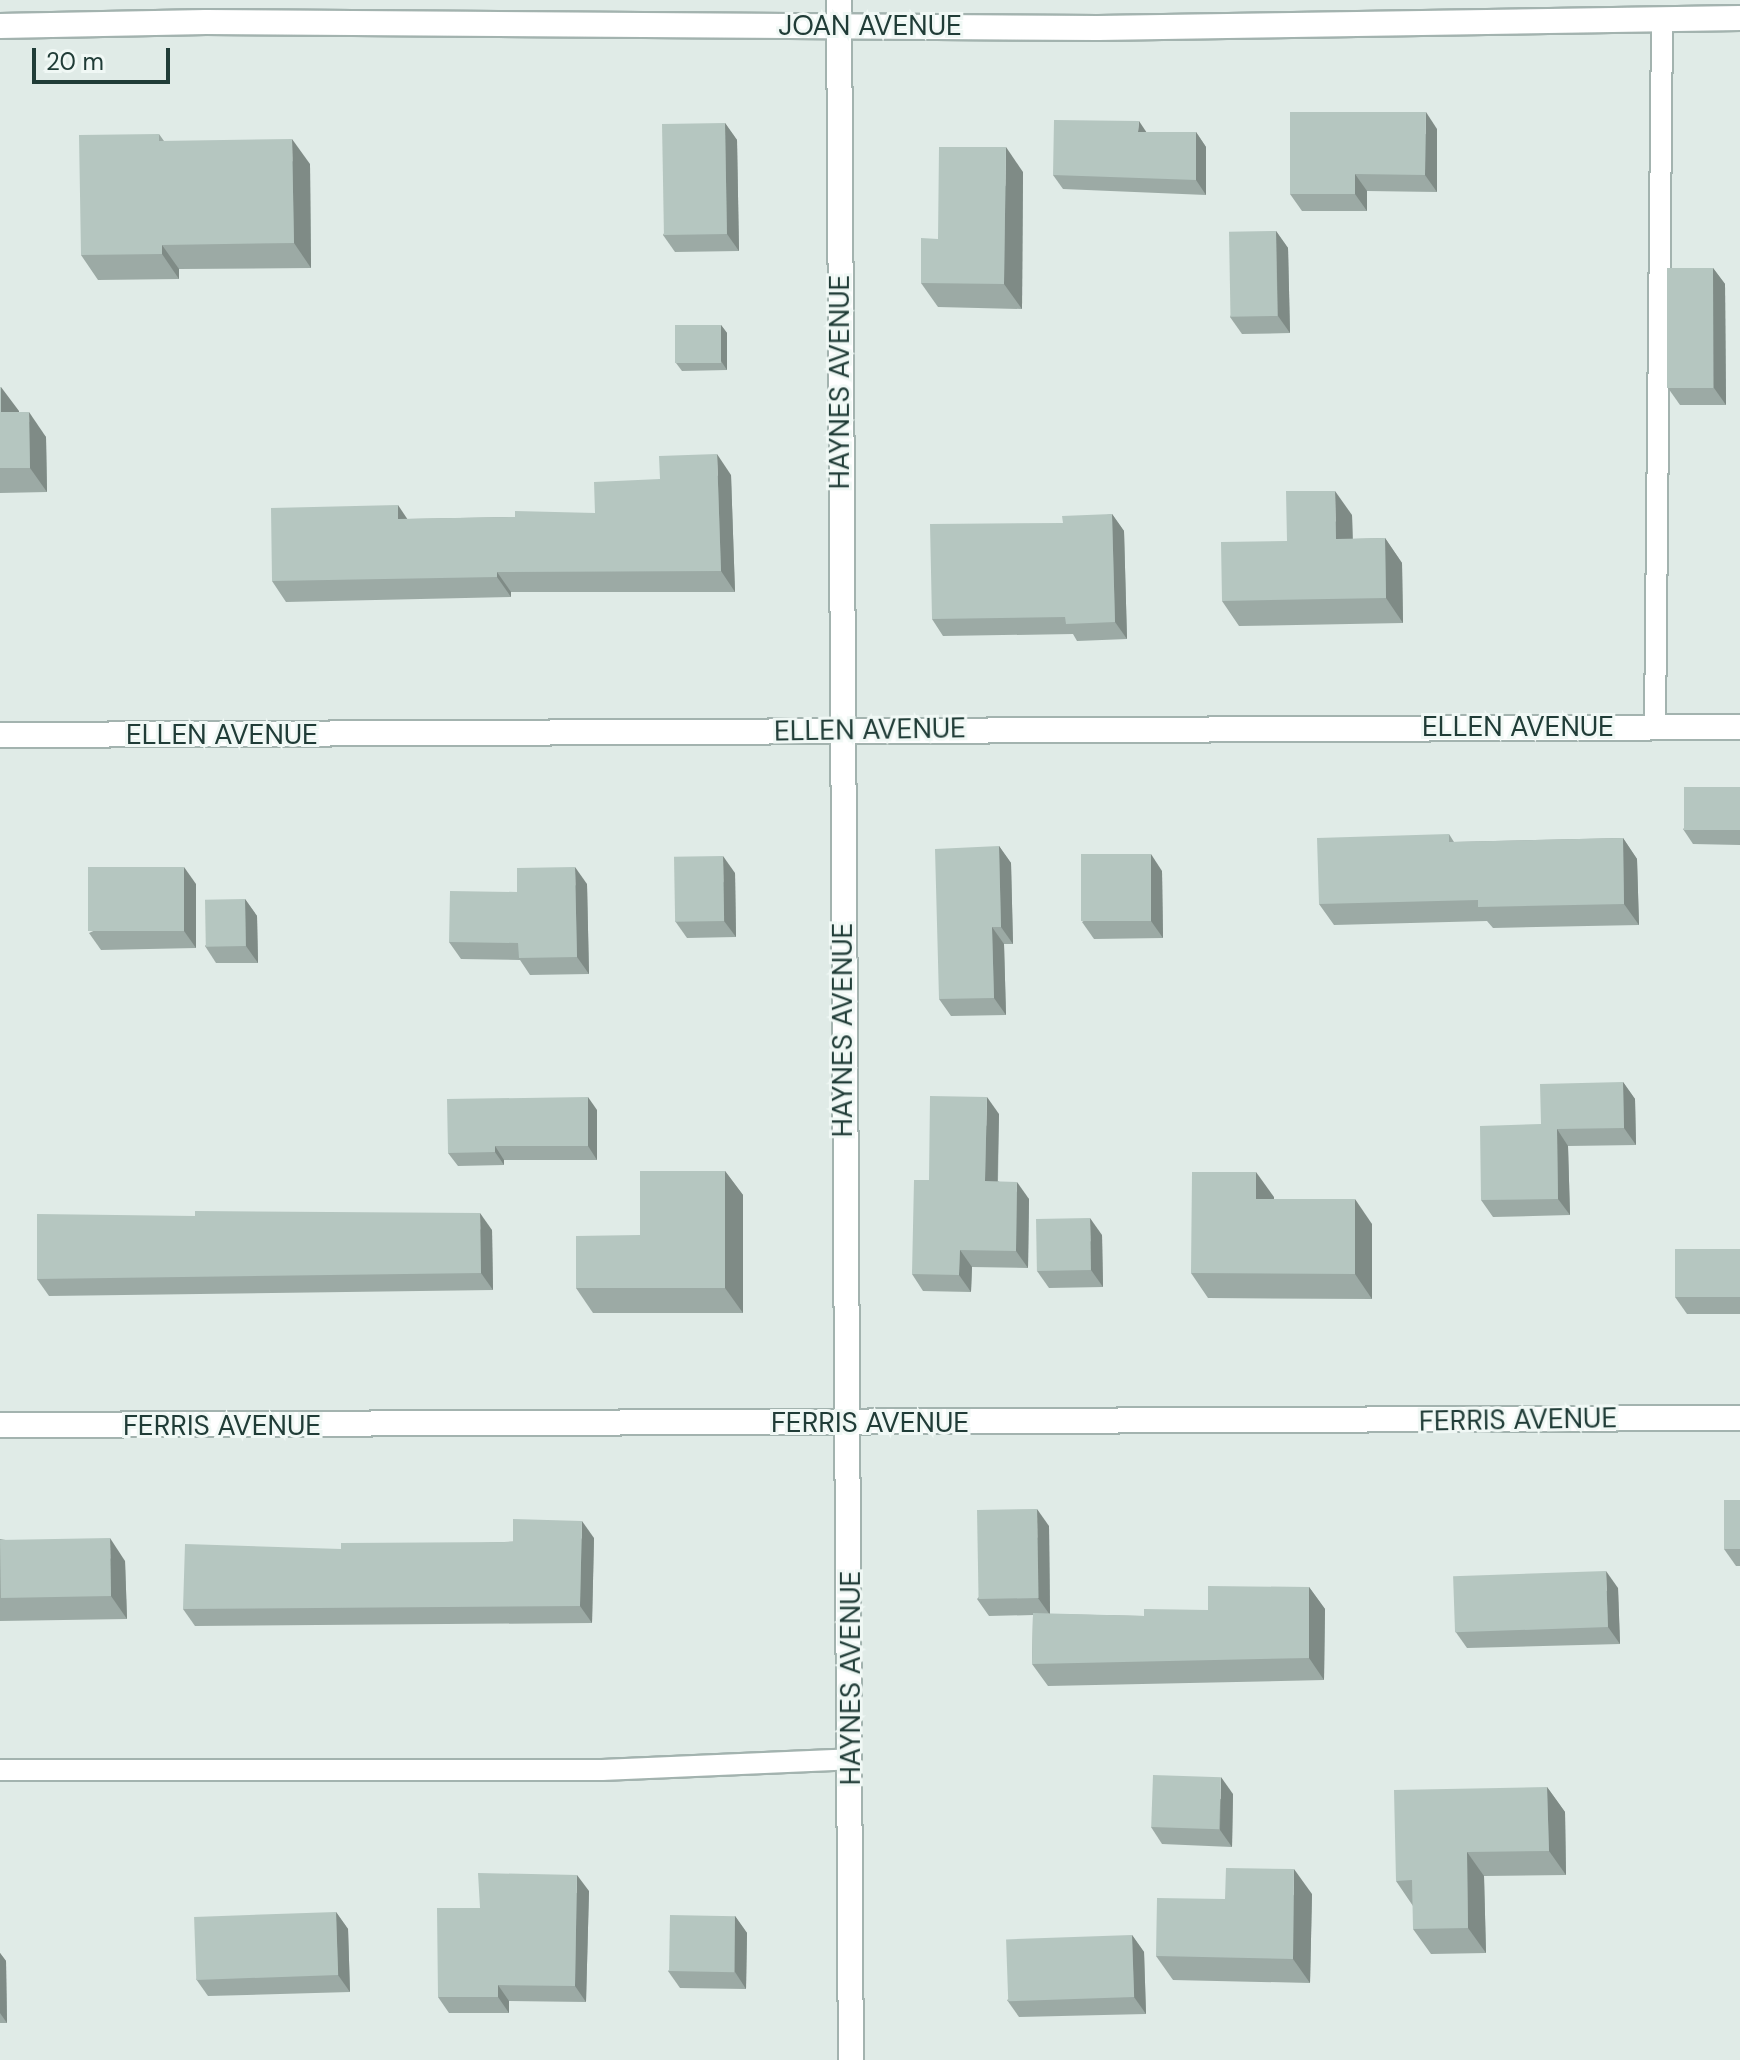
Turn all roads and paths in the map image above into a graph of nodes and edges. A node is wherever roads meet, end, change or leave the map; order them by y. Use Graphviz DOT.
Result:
graph roads {
  1 [pos="839,0"];
  2 [pos="1740,18"];
  3 [pos="1662,19"];
  4 [pos="0,26"];
  5 [pos="838,26"];
  6 [pos="1655,727"];
  7 [pos="1740,727"];
  8 [pos="841,731"];
  9 [pos="0,735"];
  10 [pos="1740,1418"];
  11 [pos="848,1423"];
  12 [pos="0,1425"];
  13 [pos="851,1759"];
  14 [pos="0,1770"];
  15 [pos="851,2060"];
  1 -- 5 [label="street, HAYNES AVENUE"];
  2 -- 3 [label="street, JOAN AVENUE"];
  3 -- 5 [label="street, JOAN AVENUE"];
  3 -- 6 [label="lane"];
  4 -- 5 [label="street, JOAN AVENUE"];
  5 -- 8 [label="street, HAYNES AVENUE"];
  6 -- 7 [label="street, ELLEN AVENUE"];
  6 -- 8 [label="street, ELLEN AVENUE"];
  8 -- 9 [label="street, ELLEN AVENUE"];
  8 -- 11 [label="street, HAYNES AVENUE"];
  10 -- 11 [label="street, FERRIS AVENUE"];
  11 -- 12 [label="street, FERRIS AVENUE"];
  11 -- 13 [label="street, HAYNES AVENUE"];
  13 -- 14 [label="lane"];
  13 -- 15 [label="street, HAYNES AVENUE"];
}
